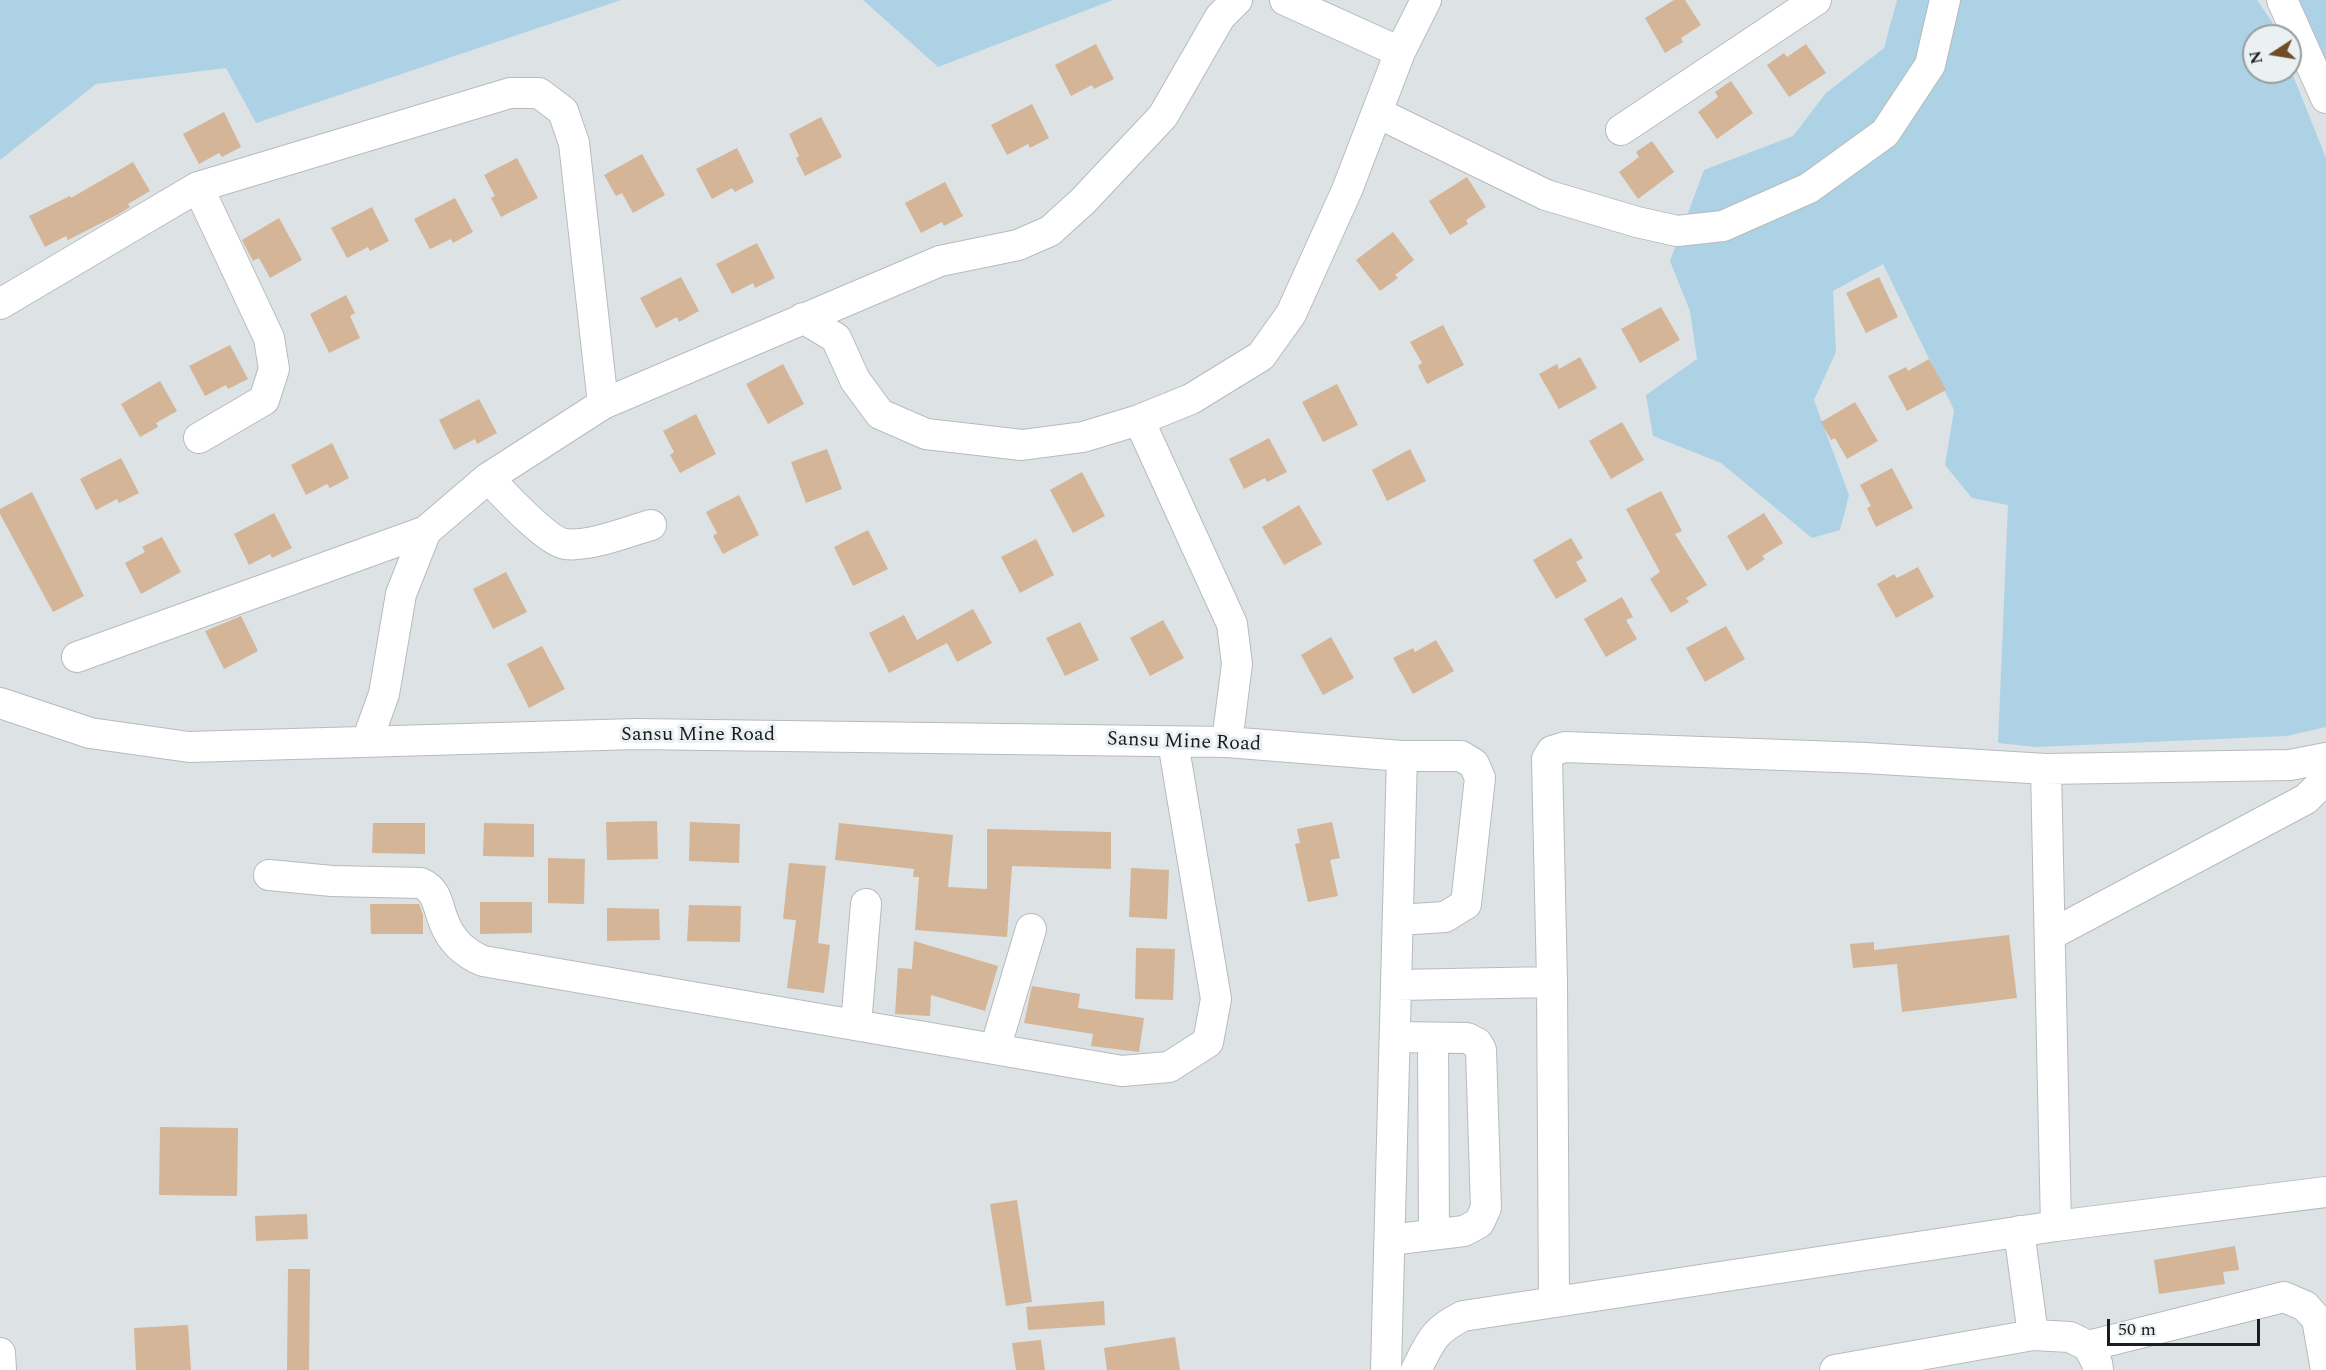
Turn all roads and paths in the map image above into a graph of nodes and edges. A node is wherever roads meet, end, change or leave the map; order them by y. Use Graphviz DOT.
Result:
graph roads {
  1 [pos="1237,0"];
  2 [pos="1285,0"];
  3 [pos="1426,0"];
  4 [pos="1816,0"];
  5 [pos="1945,0"];
  6 [pos="2282,0"];
  7 [pos="1400,52"];
  8 [pos="2326,98"];
  9 [pos="1378,113"];
  10 [pos="1621,130"];
  11 [pos="198,188"];
  12 [pos="0,304"];
  13 [pos="803,318"];
  14 [pos="603,404"];
  15 [pos="1139,420"];
  16 [pos="199,438"];
  17 [pos="488,478"];
  18 [pos="651,525"];
  19 [pos="426,531"];
  20 [pos="76,657"];
  21 [pos="0,703"];
  22 [pos="367,741"];
  23 [pos="1173,742"];
  24 [pos="1227,742"];
  25 [pos="1402,756"];
  26 [pos="2326,758"];
  27 [pos="2046,769"];
  28 [pos="2326,779"];
  29 [pos="269,875"];
  30 [pos="866,904"];
  31 [pos="1398,920"];
  32 [pos="1031,929"];
  33 [pos="2050,935"];
  34 [pos="1552,982"];
  35 [pos="1398,985"];
  36 [pos="856,1025"];
  37 [pos="1395,1037"];
  38 [pos="1433,1038"];
  39 [pos="995,1050"];
  40 [pos="2326,1192"];
  41 [pos="2056,1226"];
  42 [pos="2019,1232"];
  43 [pos="1434,1234"];
  44 [pos="1390,1240"];
  45 [pos="1554,1302"];
  46 [pos="2033,1335"];
  47 [pos="0,1353"];
  48 [pos="2093,1358"];
  49 [pos="1848,1369"];
  50 [pos="1,1370"];
  51 [pos="1386,1370"];
  52 [pos="1416,1370"];
  53 [pos="2326,1370"];
  1 -- 13 [label="street"];
  2 -- 7 [label="street"];
  3 -- 7 [label="street"];
  4 -- 10 [label="street"];
  5 -- 9 [label="street"];
  6 -- 8 [label="street"];
  7 -- 9 [label="street"];
  9 -- 15 [label="street"];
  11 -- 12 [label="street"];
  11 -- 14 [label="street"];
  11 -- 16 [label="street"];
  13 -- 14 [label="street"];
  13 -- 15 [label="street"];
  14 -- 17 [label="street"];
  15 -- 24 [label="street"];
  17 -- 18 [label="street"];
  17 -- 19 [label="street"];
  19 -- 20 [label="street"];
  19 -- 22 [label="street"];
  21 -- 22 [label="street, Sansu Mine Road"];
  22 -- 23 [label="street, Sansu Mine Road"];
  23 -- 24 [label="street, Sansu Mine Road"];
  23 -- 39 [label="street"];
  24 -- 25 [label="street, Sansu Mine Road"];
  25 -- 31 [label="street"];
  25 -- 31 [label="street, Sansu Mine Road"];
  26 -- 27 [label="street"];
  27 -- 33 [label="street"];
  27 -- 34 [label="street"];
  28 -- 33 [label="street"];
  29 -- 36 [label="street"];
  30 -- 36 [label="street"];
  31 -- 35 [label="street"];
  32 -- 39 [label="street"];
  33 -- 41 [label="street"];
  34 -- 35 [label="street"];
  34 -- 45 [label="street"];
  35 -- 37 [label="street"];
  36 -- 39 [label="street"];
  37 -- 38 [label="street"];
  37 -- 44 [label="street"];
  38 -- 43 [label="street"];
  38 -- 43 [label="street"];
  40 -- 41 [label="street"];
  41 -- 42 [label="street"];
  42 -- 45 [label="street"];
  42 -- 46 [label="street"];
  43 -- 44 [label="street"];
  44 -- 51 [label="street"];
  45 -- 52 [label="street"];
  46 -- 48 [label="street"];
  46 -- 49 [label="street"];
  47 -- 50 [label="street"];
  48 -- 53 [label="street"];
}
